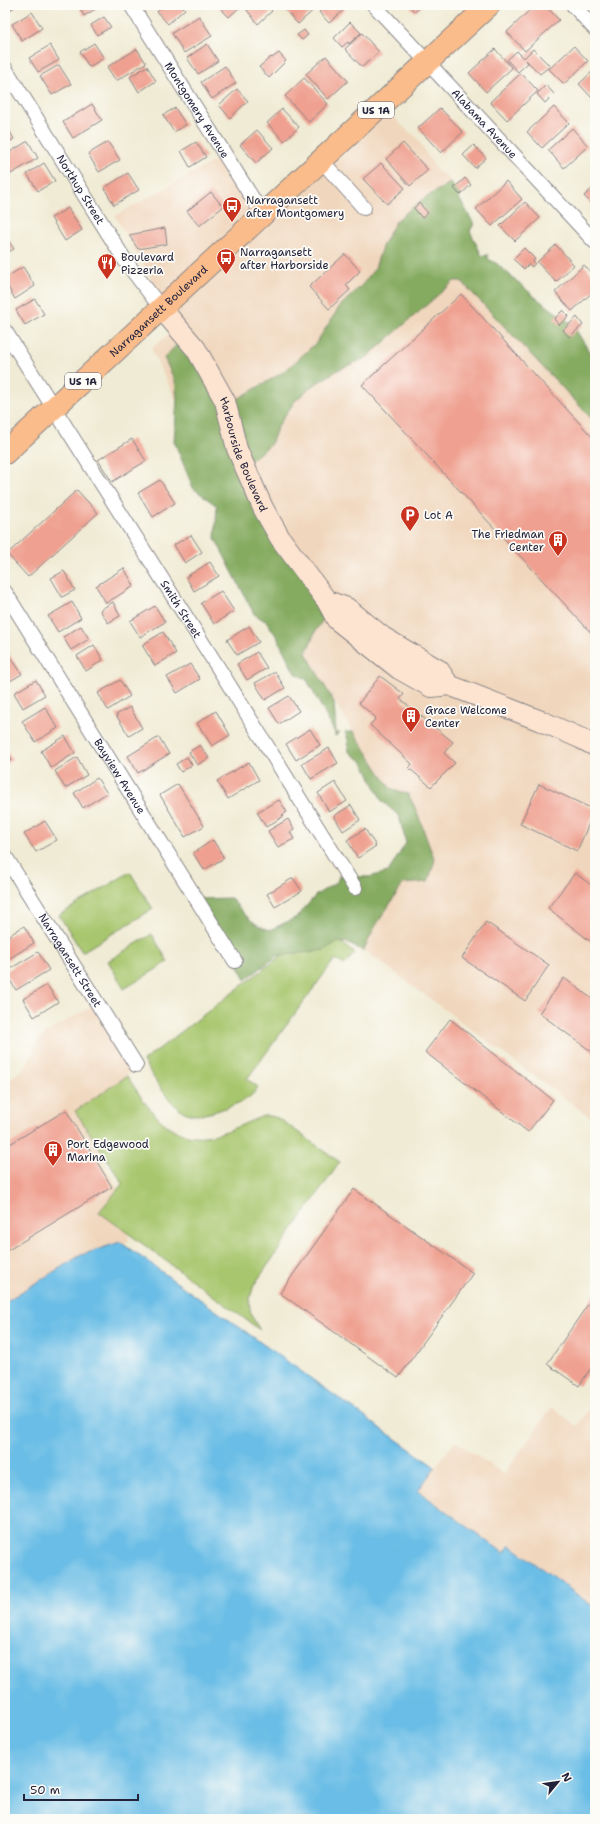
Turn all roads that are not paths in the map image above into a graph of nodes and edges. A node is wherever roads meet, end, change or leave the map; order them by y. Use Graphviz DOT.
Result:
graph roads {
  1 [pos="131,5"];
  2 [pos="374,5"];
  3 [pos="488,5"];
  4 [pos="572,5"];
  5 [pos="595,29"];
  6 [pos="427,62"];
  7 [pos="5,68"];
  8 [pos="321,160"];
  9 [pos="364,208"];
  10 [pos="263,215"];
  11 [pos="595,242"];
  12 [pos="161,308"];
  13 [pos="5,331"];
  14 [pos="53,408"];
  15 [pos="5,454"];
  16 [pos="5,592"];
  17 [pos="595,746"];
  18 [pos="5,856"];
  19 [pos="355,888"];
  20 [pos="235,961"];
  21 [pos="136,1065"];
  1 -- 10 [label="street, Montgomery Avenue"];
  2 -- 6 [label="street, Alabama Avenue"];
  3 -- 6 [label="main road, Narragansett Boulevard / US 1A"];
  4 -- 5 [label="street"];
  6 -- 8 [label="main road, Narragansett Boulevard / US 1A"];
  6 -- 11 [label="street, Alabama Avenue"];
  7 -- 12 [label="street, Northup Street"];
  8 -- 9 [label="street"];
  8 -- 10 [label="main road, Narragansett Boulevard / US 1A"];
  10 -- 12 [label="main road, Narragansett Boulevard / US 1A"];
  12 -- 14 [label="main road, Narragansett Boulevard / US 1A"];
  12 -- 17 [label="street, Harbourside Boulevard"];
  13 -- 14 [label="street, Smith Street"];
  14 -- 15 [label="main road, Narragansett Boulevard / US 1A"];
  14 -- 19 [label="street, Smith Street"];
  16 -- 20 [label="street, Bayview Avenue"];
  18 -- 21 [label="street, Narragansett Street"];
}
